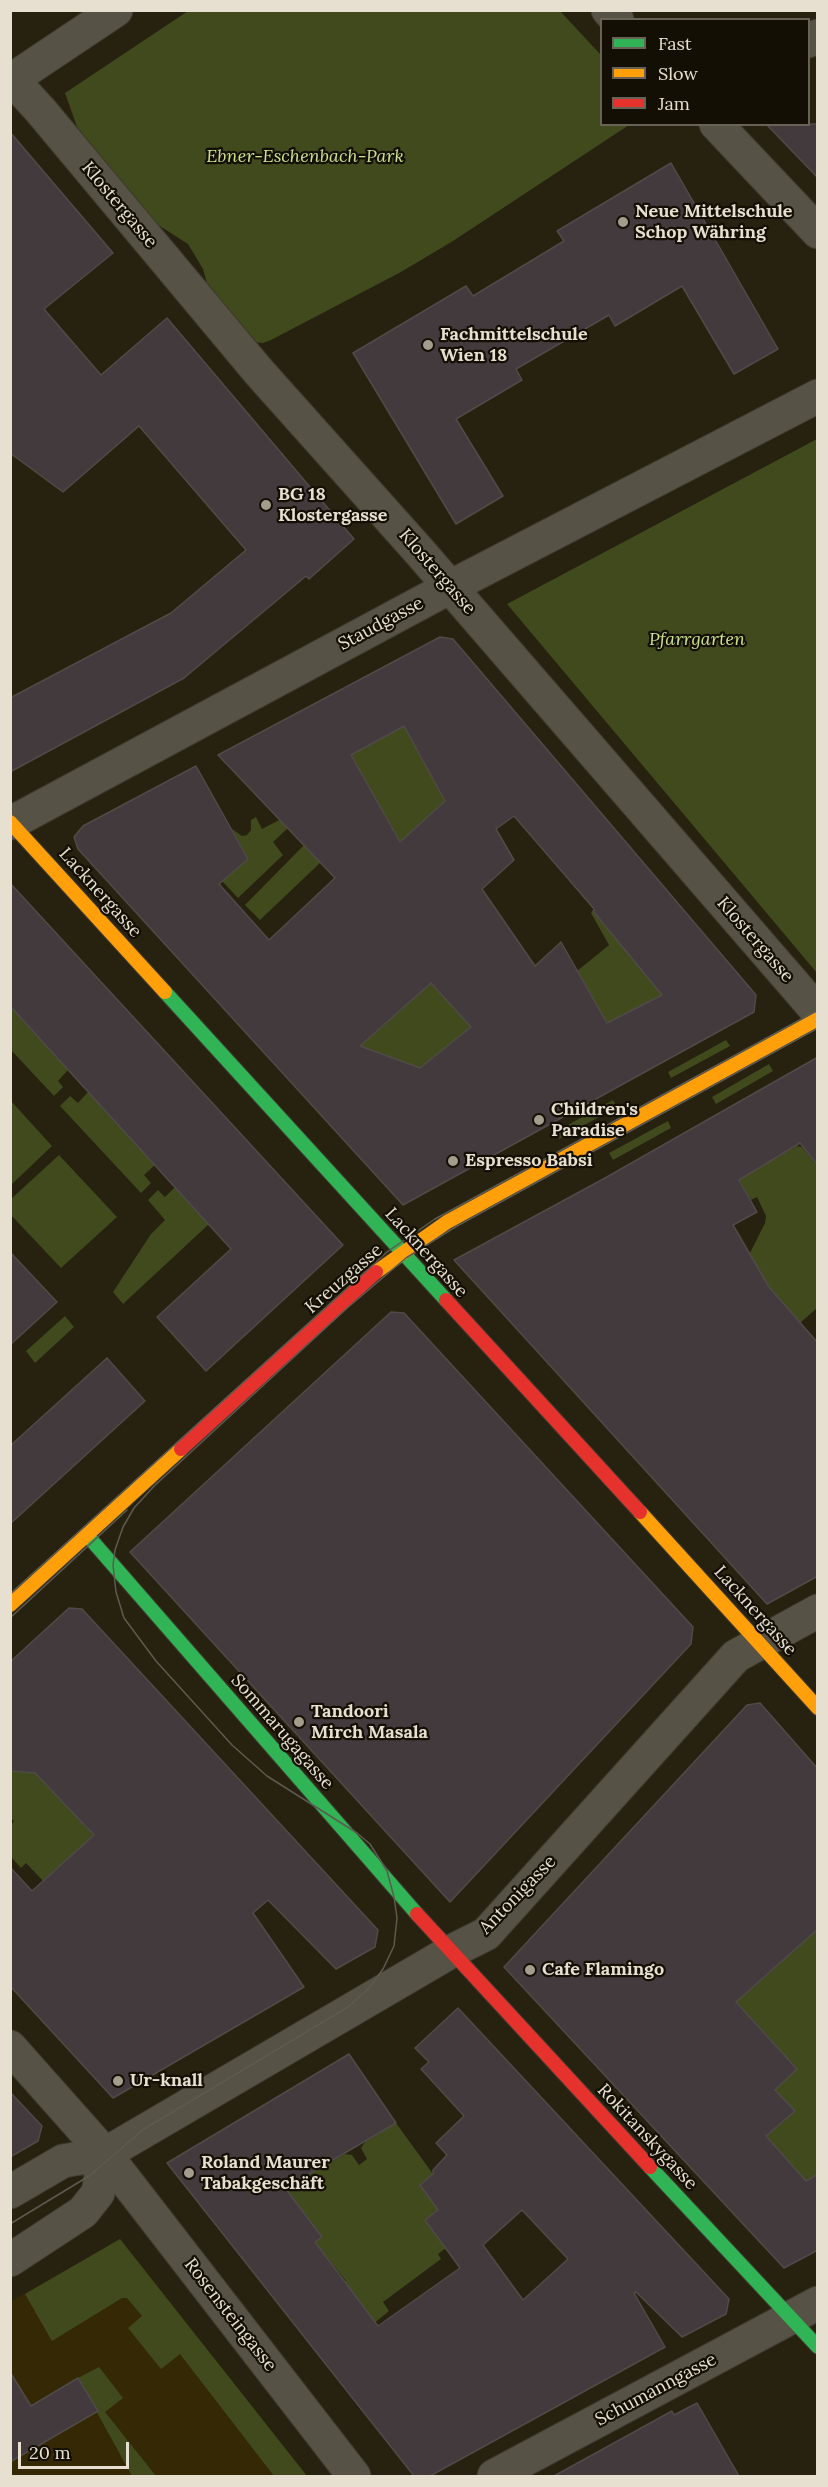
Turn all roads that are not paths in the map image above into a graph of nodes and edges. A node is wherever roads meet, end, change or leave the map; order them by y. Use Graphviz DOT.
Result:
graph roads {
  1 [pos="116,10"];
  2 [pos="11,79"];
  3 [pos="718,126"];
  4 [pos="818,232"];
  5 [pos="818,396"];
  6 [pos="450,587"];
  7 [pos="11,823"];
  8 [pos="818,1012"];
  9 [pos="818,1019"];
  10 [pos="402,1253"];
  11 [pos="87,1535"];
  12 [pos="10,1605"];
  13 [pos="818,1611"];
  14 [pos="760,1642"];
  15 [pos="818,1708"];
  16 [pos="450,1952"];
  17 [pos="10,2048"];
  18 [pos="105,2154"];
  19 [pos="10,2192"];
  20 [pos="10,2260"];
  21 [pos="804,2310"];
  22 [pos="818,2347"];
  23 [pos="354,2476"];
  24 [pos="494,2476"];
  1 -- 2 [label="street"];
  2 -- 6 [label="street, Klostergasse"];
  3 -- 4 [label="street"];
  5 -- 6 [label="street, Staudgasse"];
  6 -- 7 [label="street, Staudgasse"];
  6 -- 8 [label="street, Klostergasse"];
  7 -- 10 [label="street, Lacknergasse"];
  9 -- 10 [label="street, Kreuzgasse"];
  10 -- 11 [label="street, Kreuzgasse"];
  10 -- 14 [label="street, Lacknergasse"];
  11 -- 12 [label="street, Kreuzgasse"];
  11 -- 16 [label="street, Sommarugagasse"];
  13 -- 14 [label="street, Antonigasse"];
  14 -- 15 [label="street, Lacknergasse"];
  14 -- 16 [label="street, Antonigasse"];
  16 -- 18 [label="street, Antonigasse"];
  16 -- 21 [label="street, Rokitanskygasse"];
  17 -- 18 [label="street, Rosensteingasse"];
  18 -- 19 [label="street, Antonigasse"];
  18 -- 20 [label="street"];
  18 -- 23 [label="street, Rosensteingasse"];
  21 -- 22 [label="street, Rokitanskygasse"];
  21 -- 24 [label="street, Schumanngasse"];
}
